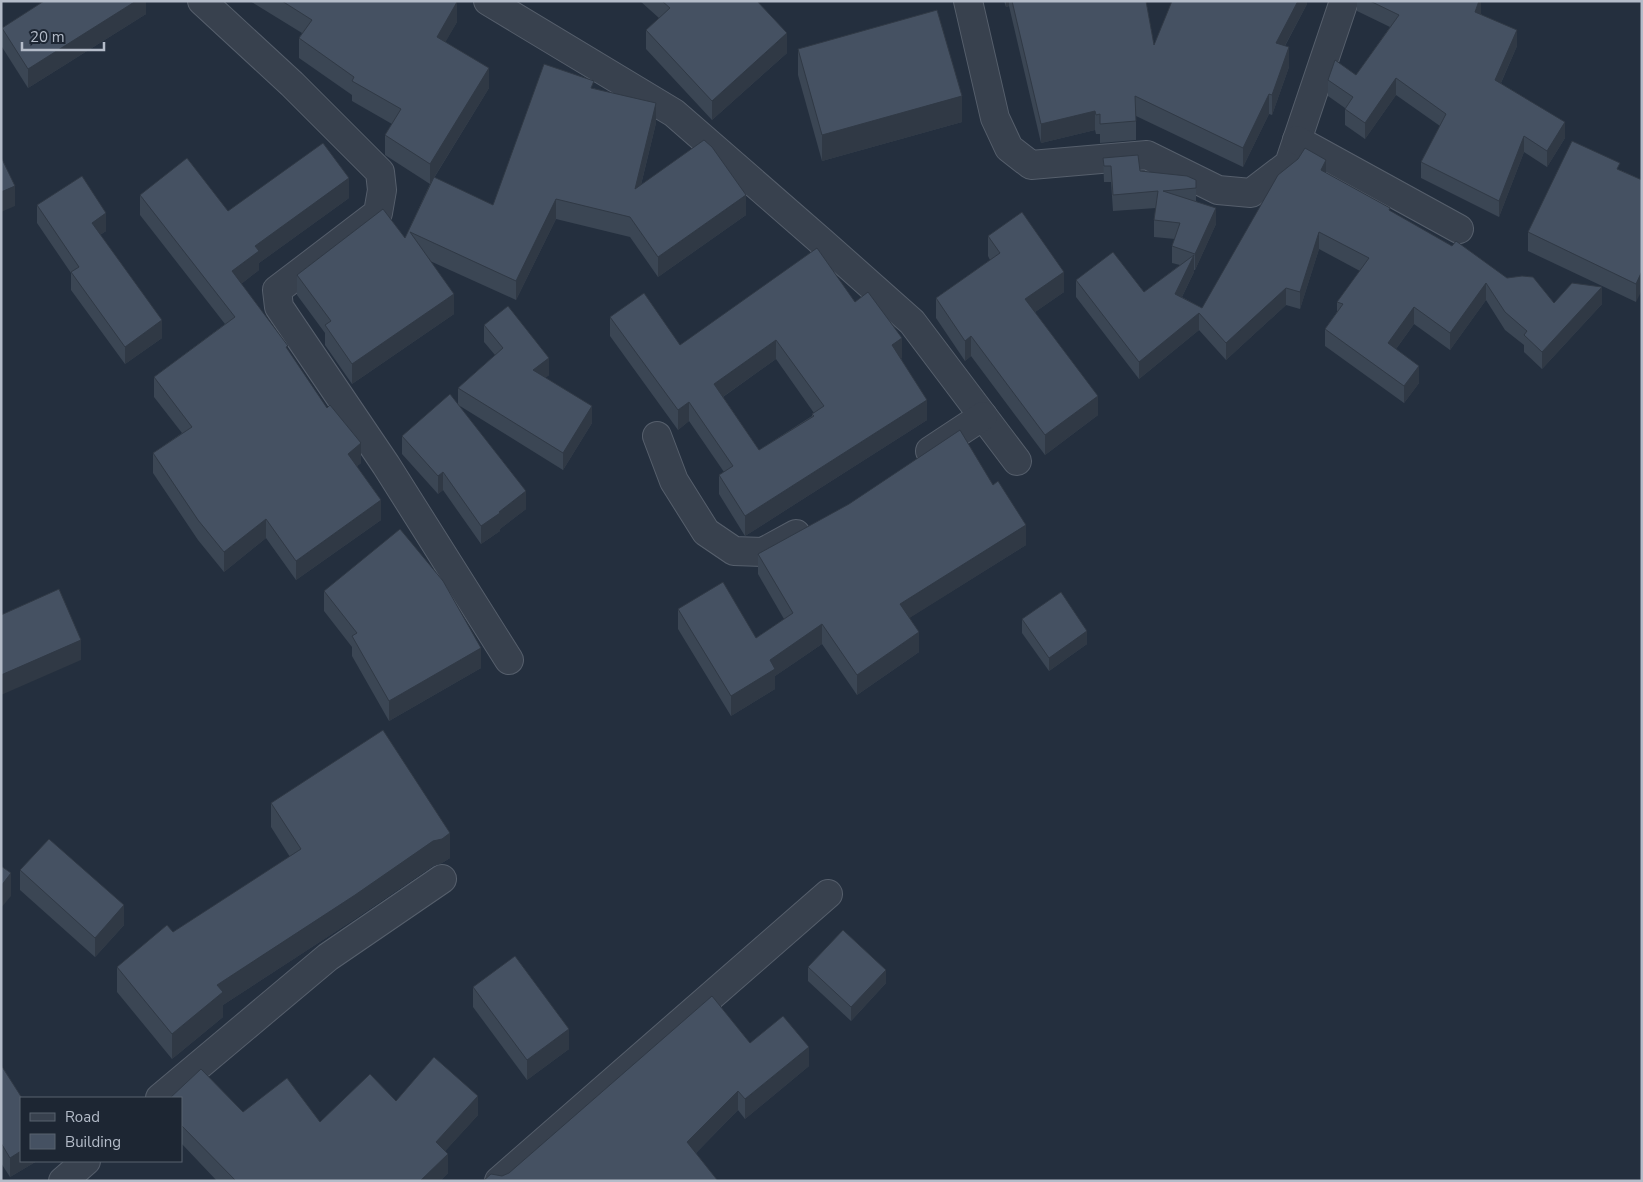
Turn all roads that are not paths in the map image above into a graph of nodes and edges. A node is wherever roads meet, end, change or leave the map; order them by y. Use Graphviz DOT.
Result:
graph roads {
  1 [pos="202,1"];
  2 [pos="488,1"];
  3 [pos="968,1"];
  4 [pos="1344,1"];
  5 [pos="1297,140"];
  6 [pos="1459,229"];
  7 [pos="983,416"];
  8 [pos="657,436"];
  9 [pos="1017,461"];
  10 [pos="911,463"];
  11 [pos="814,524"];
  12 [pos="509,660"];
  13 [pos="442,879"];
  14 [pos="828,894"];
  15 [pos="161,1097"];
  16 [pos="85,1162"];
  17 [pos="63,1181"];
  18 [pos="499,1181"];
  1 -- 12 [label="street"];
  2 -- 7 [label="street"];
  3 -- 5 [label="street"];
  4 -- 5 [label="street"];
  5 -- 6 [label="street"];
  7 -- 9 [label="street"];
  7 -- 10 [label="street"];
  8 -- 11 [label="street"];
  13 -- 15 [label="street"];
  14 -- 18 [label="street"];
  16 -- 17 [label="street"];
}
